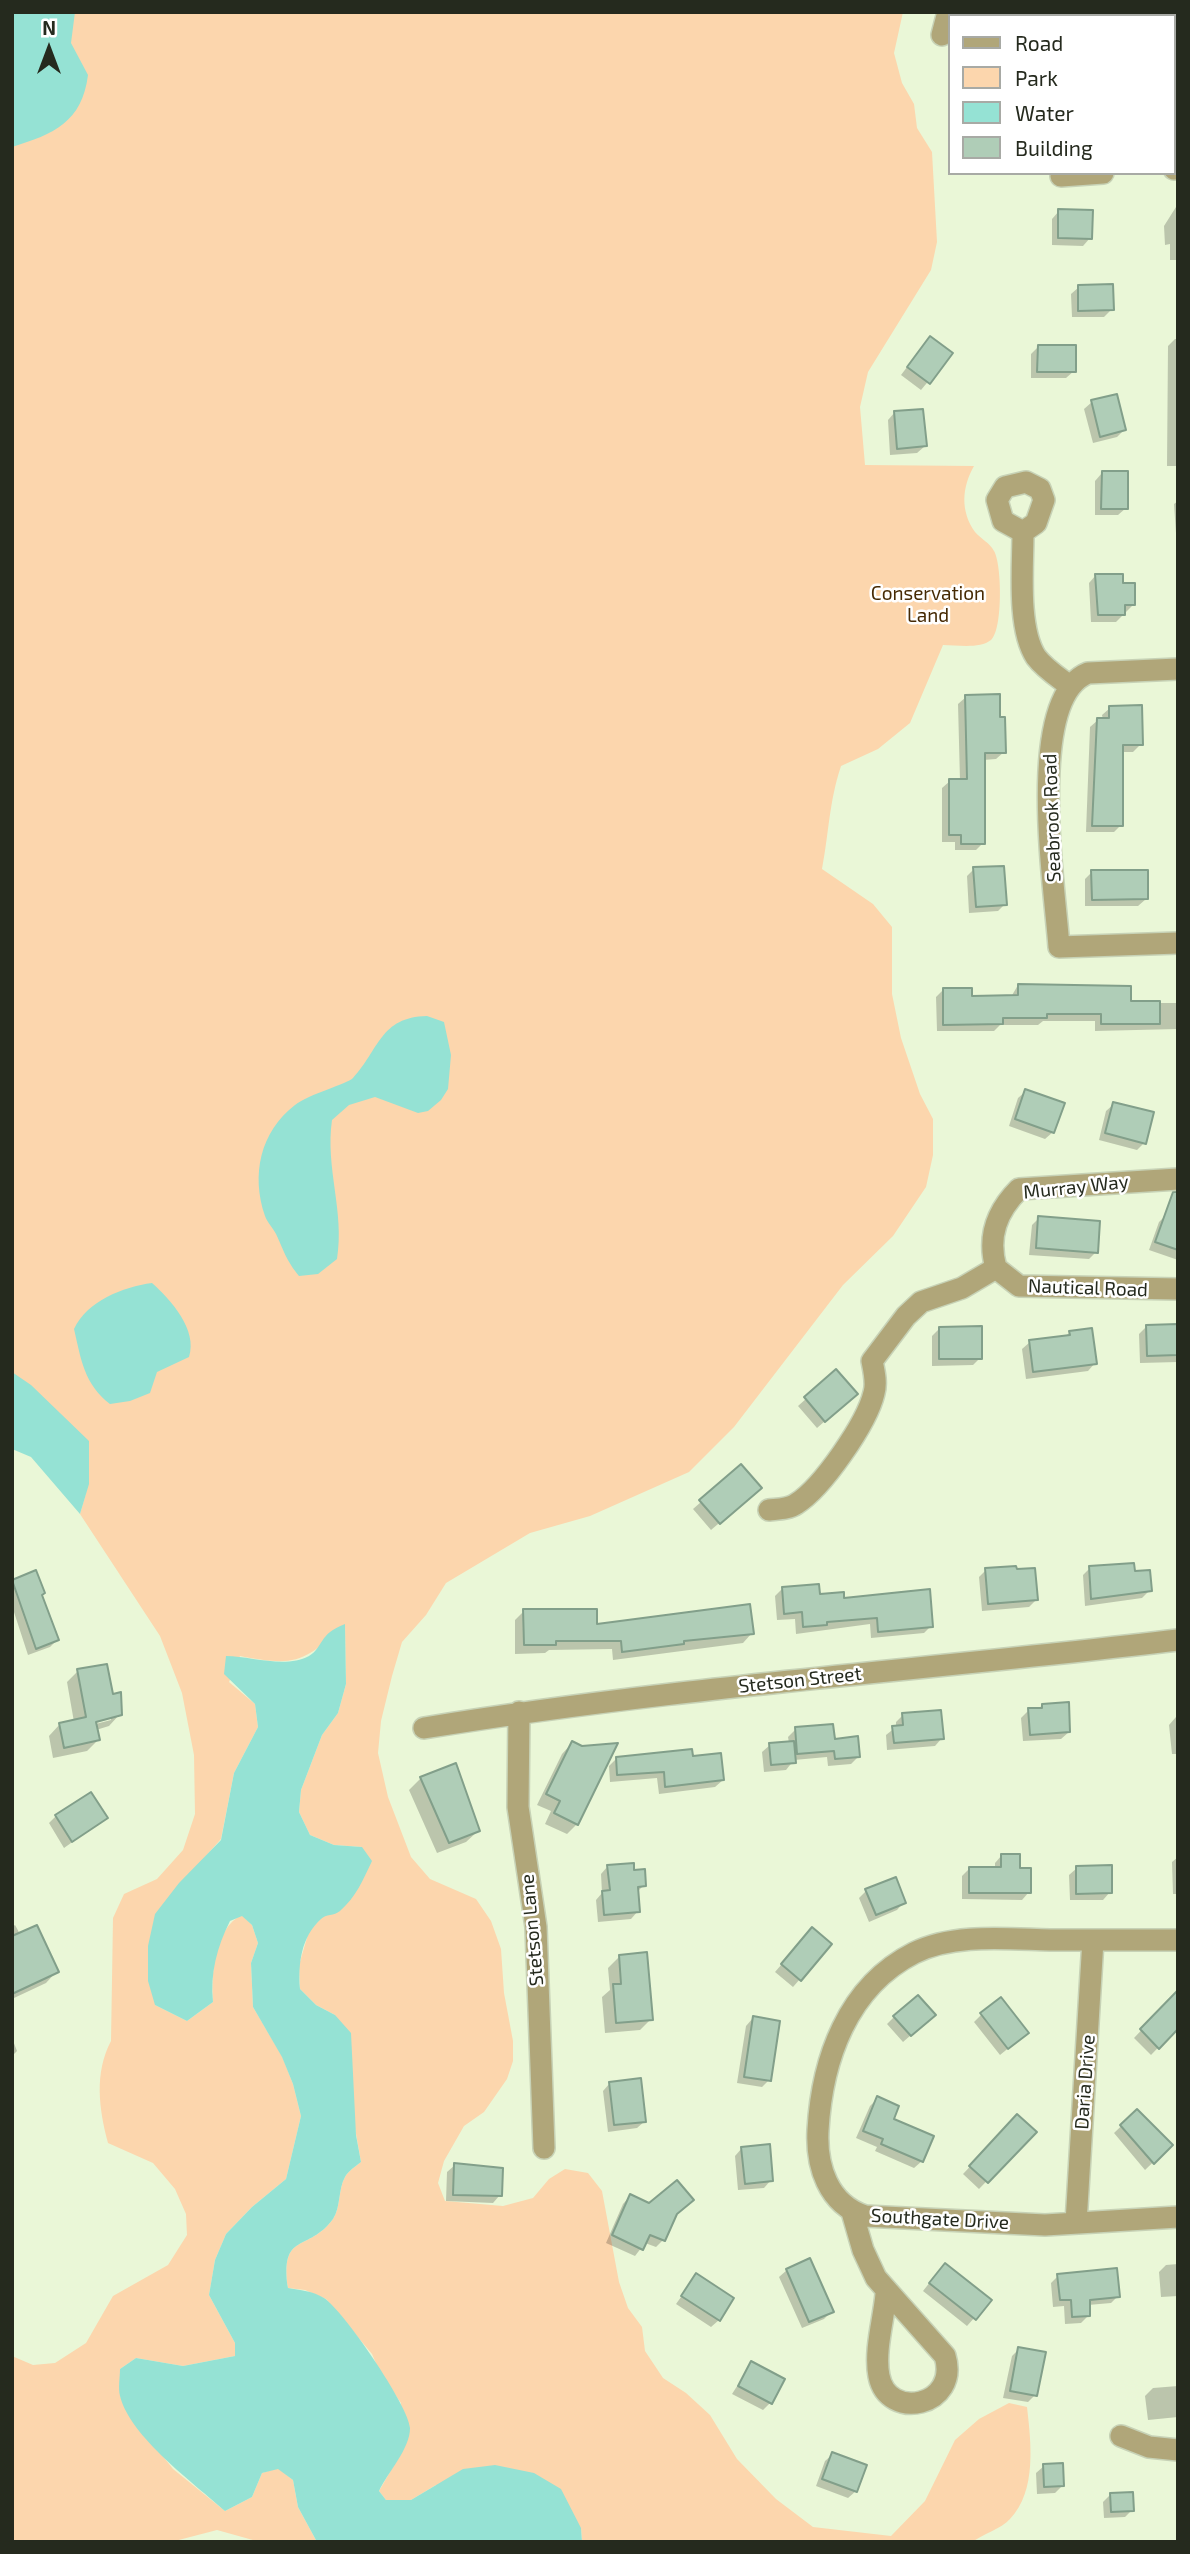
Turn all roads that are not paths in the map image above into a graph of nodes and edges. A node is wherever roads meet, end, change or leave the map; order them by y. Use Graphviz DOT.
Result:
graph roads {
  1 [pos="948,12"];
  2 [pos="942,35"];
  3 [pos="1075,175"];
  4 [pos="1061,176"];
  5 [pos="1023,532"];
  6 [pos="1178,669"];
  7 [pos="1070,686"];
  8 [pos="1178,943"];
  9 [pos="1178,1179"];
  10 [pos="996,1268"];
  11 [pos="1178,1289"];
  12 [pos="769,1510"];
  13 [pos="1178,1640"];
  14 [pos="519,1712"];
  15 [pos="424,1728"];
  16 [pos="1093,1940"];
  17 [pos="1178,1940"];
  18 [pos="544,2148"];
  19 [pos="852,2212"];
  20 [pos="1178,2217"];
  21 [pos="1076,2223"];
  22 [pos="886,2294"];
  23 [pos="1121,2437"];
  24 [pos="1178,2450"];
  1 -- 2 [label="street"];
  3 -- 4 [label="street"];
  5 -- 7 [label="street"];
  6 -- 7 [label="street"];
  7 -- 8 [label="street, Seabrook Road"];
  9 -- 10 [label="street, Murray Way"];
  10 -- 11 [label="street, Nautical Road"];
  10 -- 12 [label="street"];
  13 -- 14 [label="street, Stetson Street"];
  14 -- 15 [label="street, Stetson Street"];
  14 -- 18 [label="street, Stetson Lane"];
  16 -- 17 [label="street, Southgate Drive"];
  16 -- 19 [label="street, Southgate Drive"];
  16 -- 21 [label="street, Daria Drive"];
  19 -- 21 [label="street, Southgate Drive"];
  19 -- 22 [label="street"];
  20 -- 21 [label="street, Southgate Drive"];
  22 -- 22 [label="street"];
  23 -- 24 [label="street"];
}
